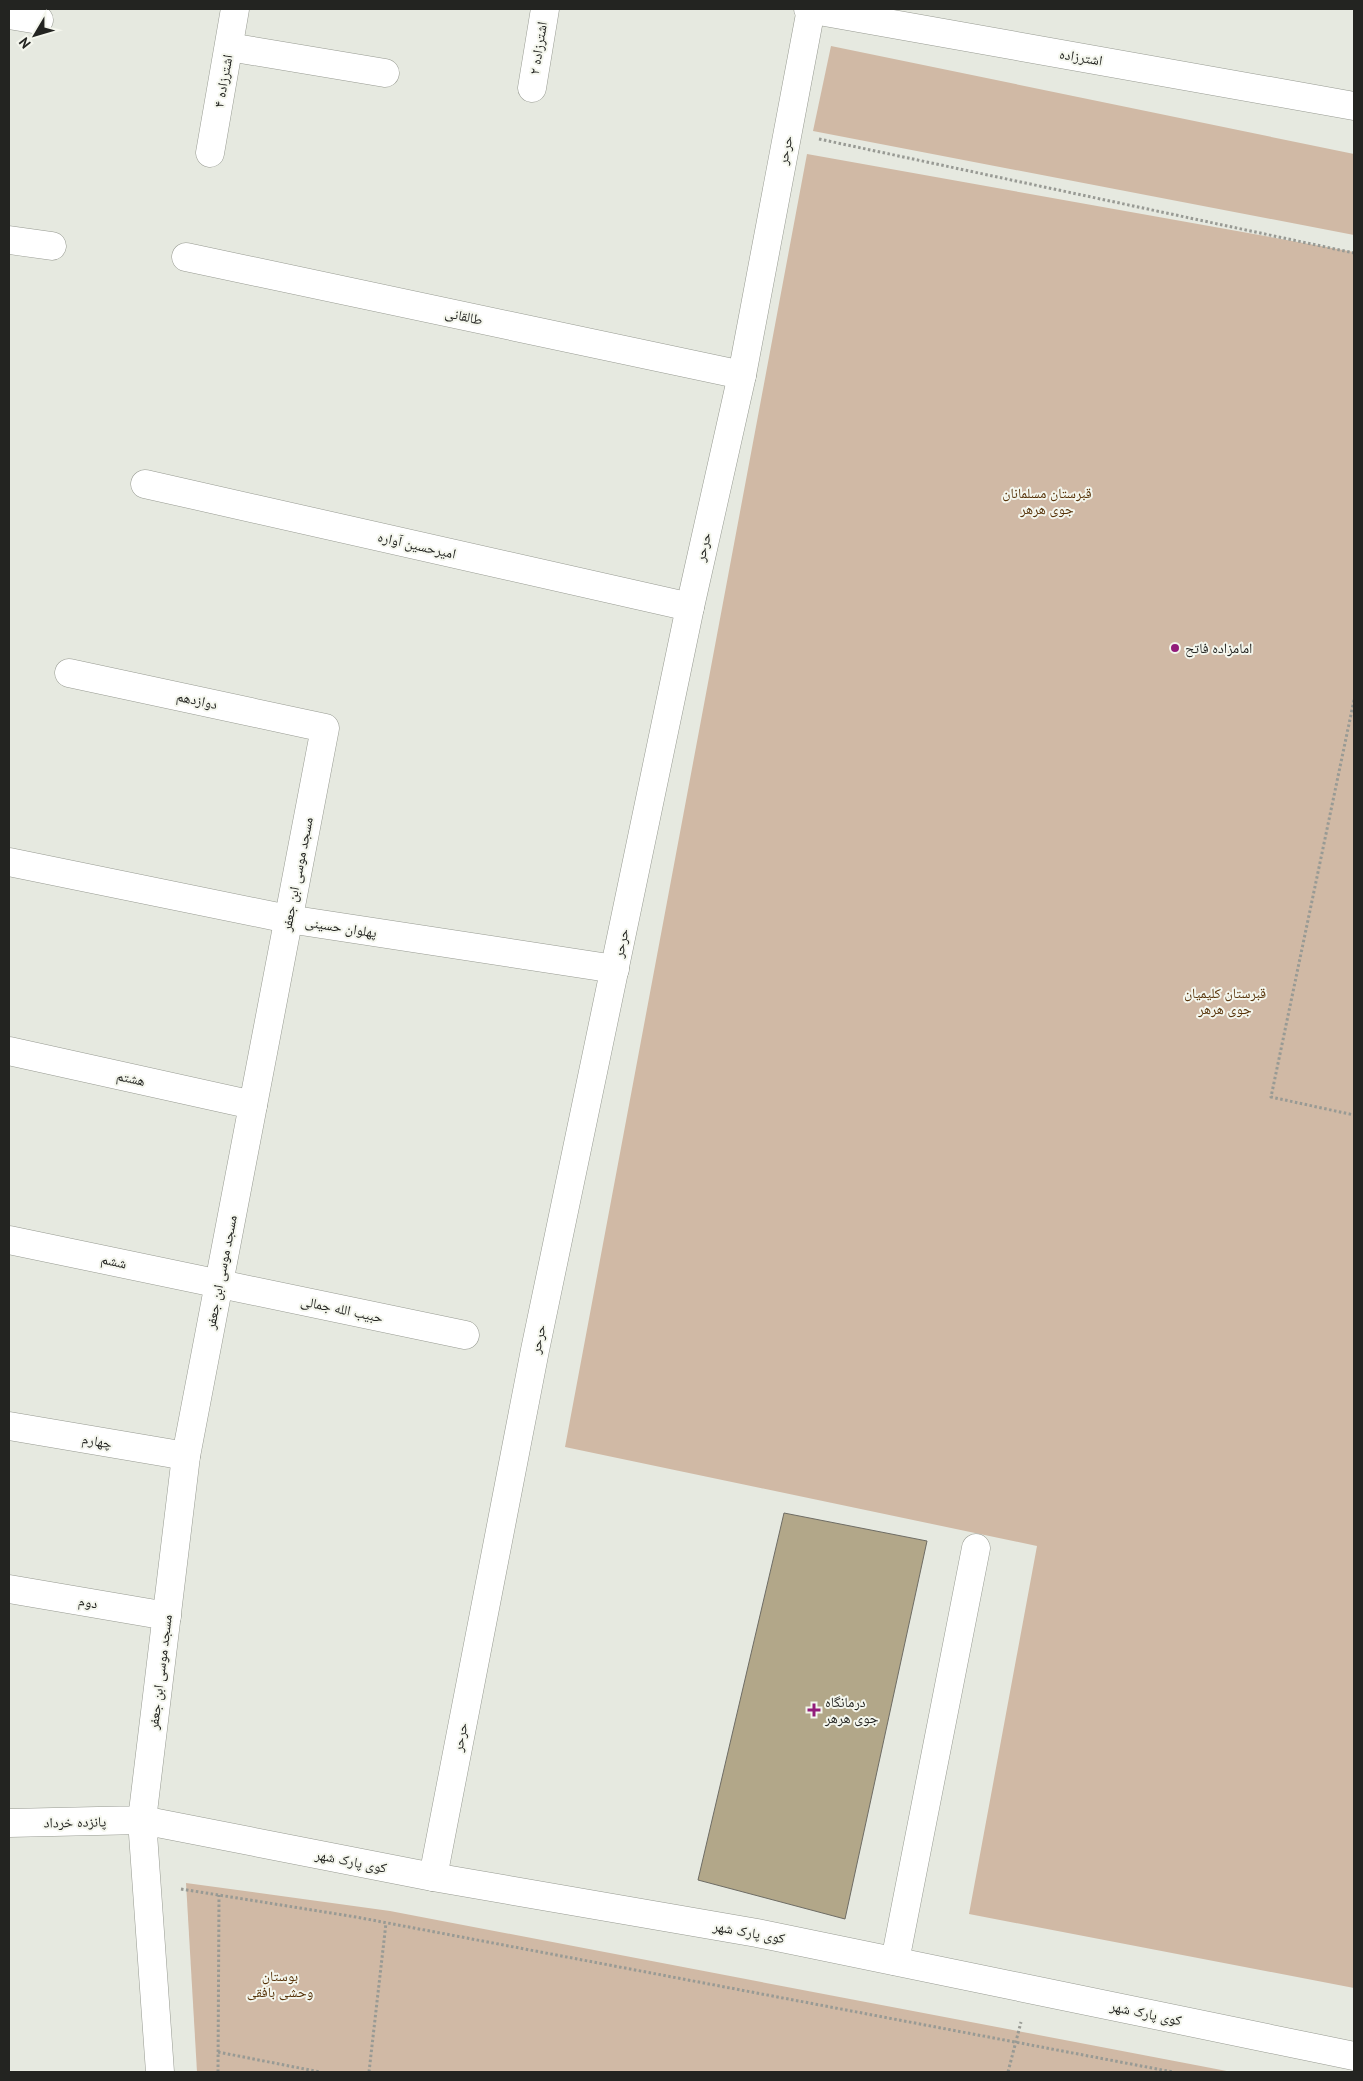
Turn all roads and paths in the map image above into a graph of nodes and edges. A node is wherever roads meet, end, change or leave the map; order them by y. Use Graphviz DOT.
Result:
graph roads {
  1 [pos="235,9"];
  2 [pos="545,9"];
  3 [pos="810,9"];
  4 [pos="9,15"];
  5 [pos="39,20"];
  6 [pos="229,47"];
  7 [pos="385,73"];
  8 [pos="532,88"];
  9 [pos="1354,106"];
  10 [pos="788,133"];
  11 [pos="210,153"];
  12 [pos="9,240"];
  13 [pos="52,246"];
  14 [pos="1354,253"];
  15 [pos="186,257"];
  16 [pos="742,375"];
  17 [pos="145,484"];
  18 [pos="690,607"];
  19 [pos="69,673"];
  20 [pos="1354,700"];
  21 [pos="324,728"];
  22 [pos="9,862"];
  23 [pos="288,919"];
  24 [pos="615,969"];
  25 [pos="9,1051"];
  26 [pos="253,1105"];
  27 [pos="1354,1115"];
  28 [pos="9,1240"];
  29 [pos="219,1283"];
  30 [pos="464,1335"];
  31 [pos="9,1426"];
  32 [pos="186,1456"];
  33 [pos="976,1548"];
  34 [pos="9,1589"];
  35 [pos="167,1616"];
  36 [pos="142,1820"];
  37 [pos="9,1823"];
  38 [pos="433,1877"];
  39 [pos="147,1884"];
  40 [pos="219,1895"];
  41 [pos="386,1923"];
  42 [pos="895,1961"];
  43 [pos="1029,1989"];
  44 [pos="1017,2042"];
  45 [pos="218,2052"];
  46 [pos="1354,2056"];
  47 [pos="160,2072"];
  48 [pos="218,2072"];
  49 [pos="320,2072"];
  50 [pos="369,2072"];
  51 [pos="1008,2072"];
  52 [pos="1173,2072"];
  1 -- 6 [label="street, اشترزاده ۴"];
  2 -- 8 [label="street, اشترزاده ۲"];
  3 -- 9 [label="street, اشترزاده"];
  3 -- 10 [label="street, حرحر"];
  4 -- 5 [label="street"];
  6 -- 7 [label="street"];
  6 -- 11 [label="street, اشترزاده ۴"];
  10 -- 14 [label="path"];
  10 -- 16 [label="street, حرحر"];
  12 -- 13 [label="street"];
  15 -- 16 [label="street, طالقانی"];
  16 -- 18 [label="street, حرحر"];
  17 -- 18 [label="street, امیرحسین آواره"];
  18 -- 24 [label="street, حرحر"];
  19 -- 21 [label="street, دوازدهم"];
  20 -- 27 [label="path"];
  21 -- 23 [label="street, مسجد موسی ابن جعفر"];
  22 -- 23 [label="street, پهلوان حسینی"];
  23 -- 24 [label="street, پهلوان حسینی"];
  23 -- 26 [label="street, مسجد موسی ابن جعفر"];
  24 -- 38 [label="street, حرحر"];
  25 -- 26 [label="street, هشتم"];
  26 -- 29 [label="street, مسجد موسی ابن جعفر"];
  28 -- 29 [label="street, ششم"];
  29 -- 30 [label="street, حبیب الله جمالی"];
  29 -- 32 [label="street, مسجد موسی ابن جعفر"];
  31 -- 32 [label="street, چهارم"];
  32 -- 35 [label="street, مسجد موسی ابن جعفر"];
  33 -- 42 [label="street"];
  34 -- 35 [label="street, دوم"];
  35 -- 36 [label="street, مسجد موسی ابن جعفر"];
  36 -- 37 [label="street, پانزده خرداد"];
  36 -- 38 [label="street, کوی پارک شهر"];
  36 -- 39 [label="street, مسجد موسی ابن جعفر"];
  38 -- 42 [label="street, کوی پارک شهر"];
  39 -- 40 [label="path"];
  39 -- 47 [label="street, مسجد موسی ابن جعفر"];
  40 -- 41 [label="path"];
  40 -- 45 [label="path"];
  41 -- 44 [label="path"];
  41 -- 50 [label="path"];
  42 -- 43 [label="street, کوی پارک شهر"];
  43 -- 44 [label="path"];
  43 -- 46 [label="street, کوی پارک شهر"];
  44 -- 51 [label="path"];
  44 -- 52 [label="path"];
  45 -- 48 [label="path"];
  45 -- 49 [label="path"];
}
